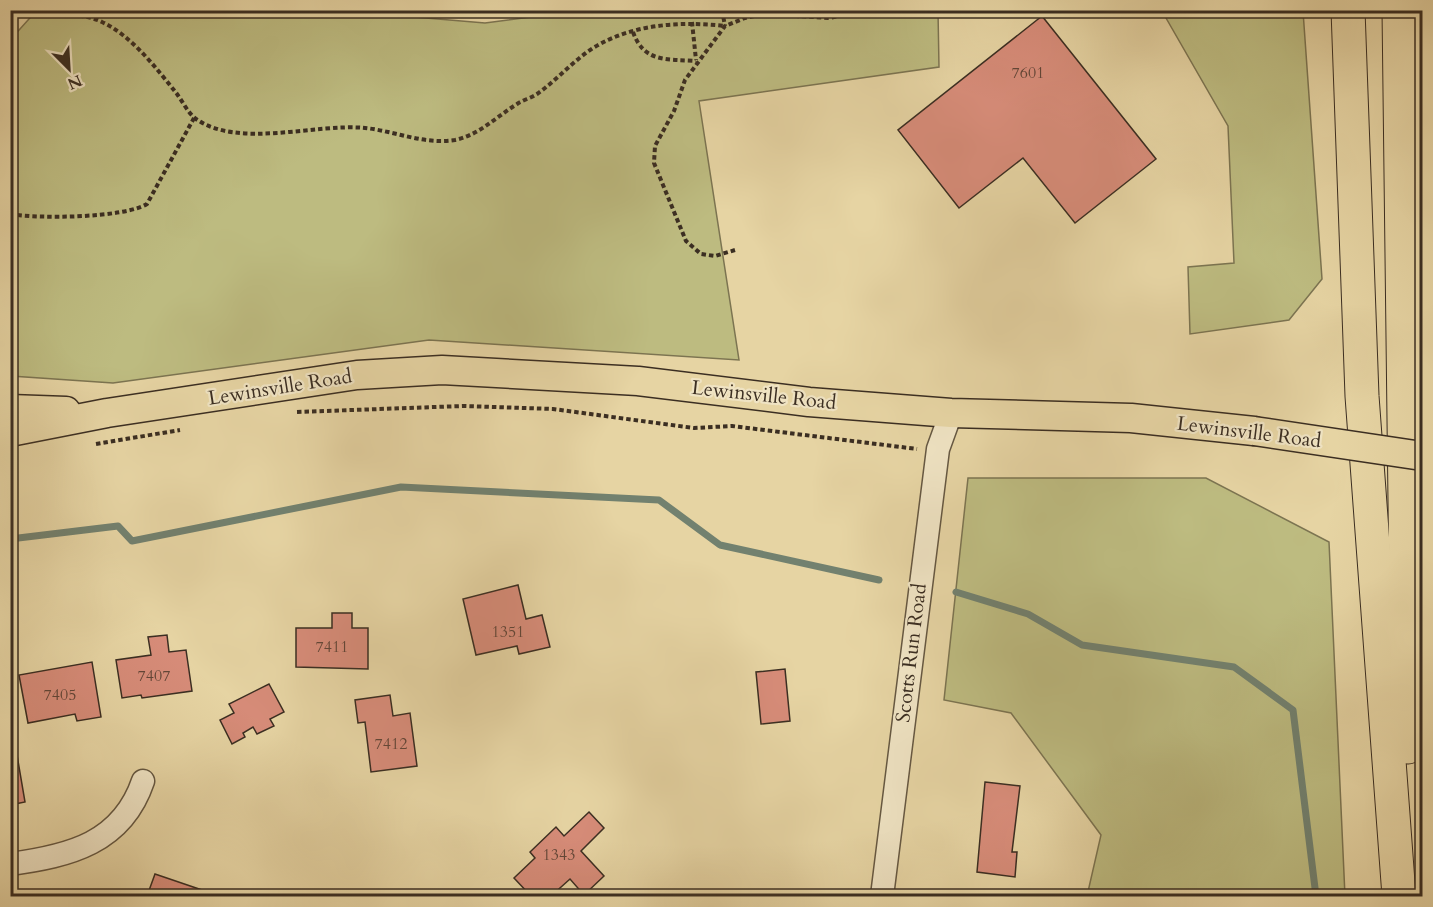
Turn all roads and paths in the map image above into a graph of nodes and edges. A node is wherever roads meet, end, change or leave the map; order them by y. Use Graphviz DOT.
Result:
graph roads {
  1 [pos="27,10"];
  2 [pos="722,10"];
  3 [pos="864,10"];
  4 [pos="1348,10"];
  5 [pos="1399,10"];
  6 [pos="692,22"];
  7 [pos="725,26"];
  8 [pos="633,32"];
  9 [pos="697,61"];
  10 [pos="194,118"];
  11 [pos="10,214"];
  12 [pos="735,250"];
  13 [pos="10,409"];
  14 [pos="107,413"];
  15 [pos="290,413"];
  16 [pos="951,413"];
  17 [pos="186,429"];
  18 [pos="10,432"];
  19 [pos="90,444"];
  20 [pos="938,449"];
  21 [pos="1422,456"];
  22 [pos="143,781"];
  23 [pos="10,864"];
  24 [pos="882,897"];
  25 [pos="1399,897"];
  26 [pos="1409,897"];
  1 -- 10 [label="path"];
  2 -- 7 [label="path"];
  3 -- 7 [label="path"];
  4 -- 25 [label="highway"];
  5 -- 26 [label="highway"];
  6 -- 7 [label="path"];
  6 -- 8 [label="path"];
  6 -- 9 [label="path"];
  7 -- 9 [label="path"];
  8 -- 9 [label="path"];
  8 -- 10 [label="path"];
  9 -- 12 [label="path"];
  10 -- 11 [label="path"];
  13 -- 14 [label="main road, Lewinsville Road"];
  14 -- 16 [label="main road, Lewinsville Road"];
  14 -- 18 [label="main road, Lewinsville Road"];
  15 -- 20 [label="path"];
  16 -- 20 [label="street, Scotts Run Road"];
  16 -- 21 [label="main road, Lewinsville Road, bridge"];
  17 -- 19 [label="path"];
  20 -- 24 [label="street, Scotts Run Road"];
  22 -- 23 [label="street"];
}
